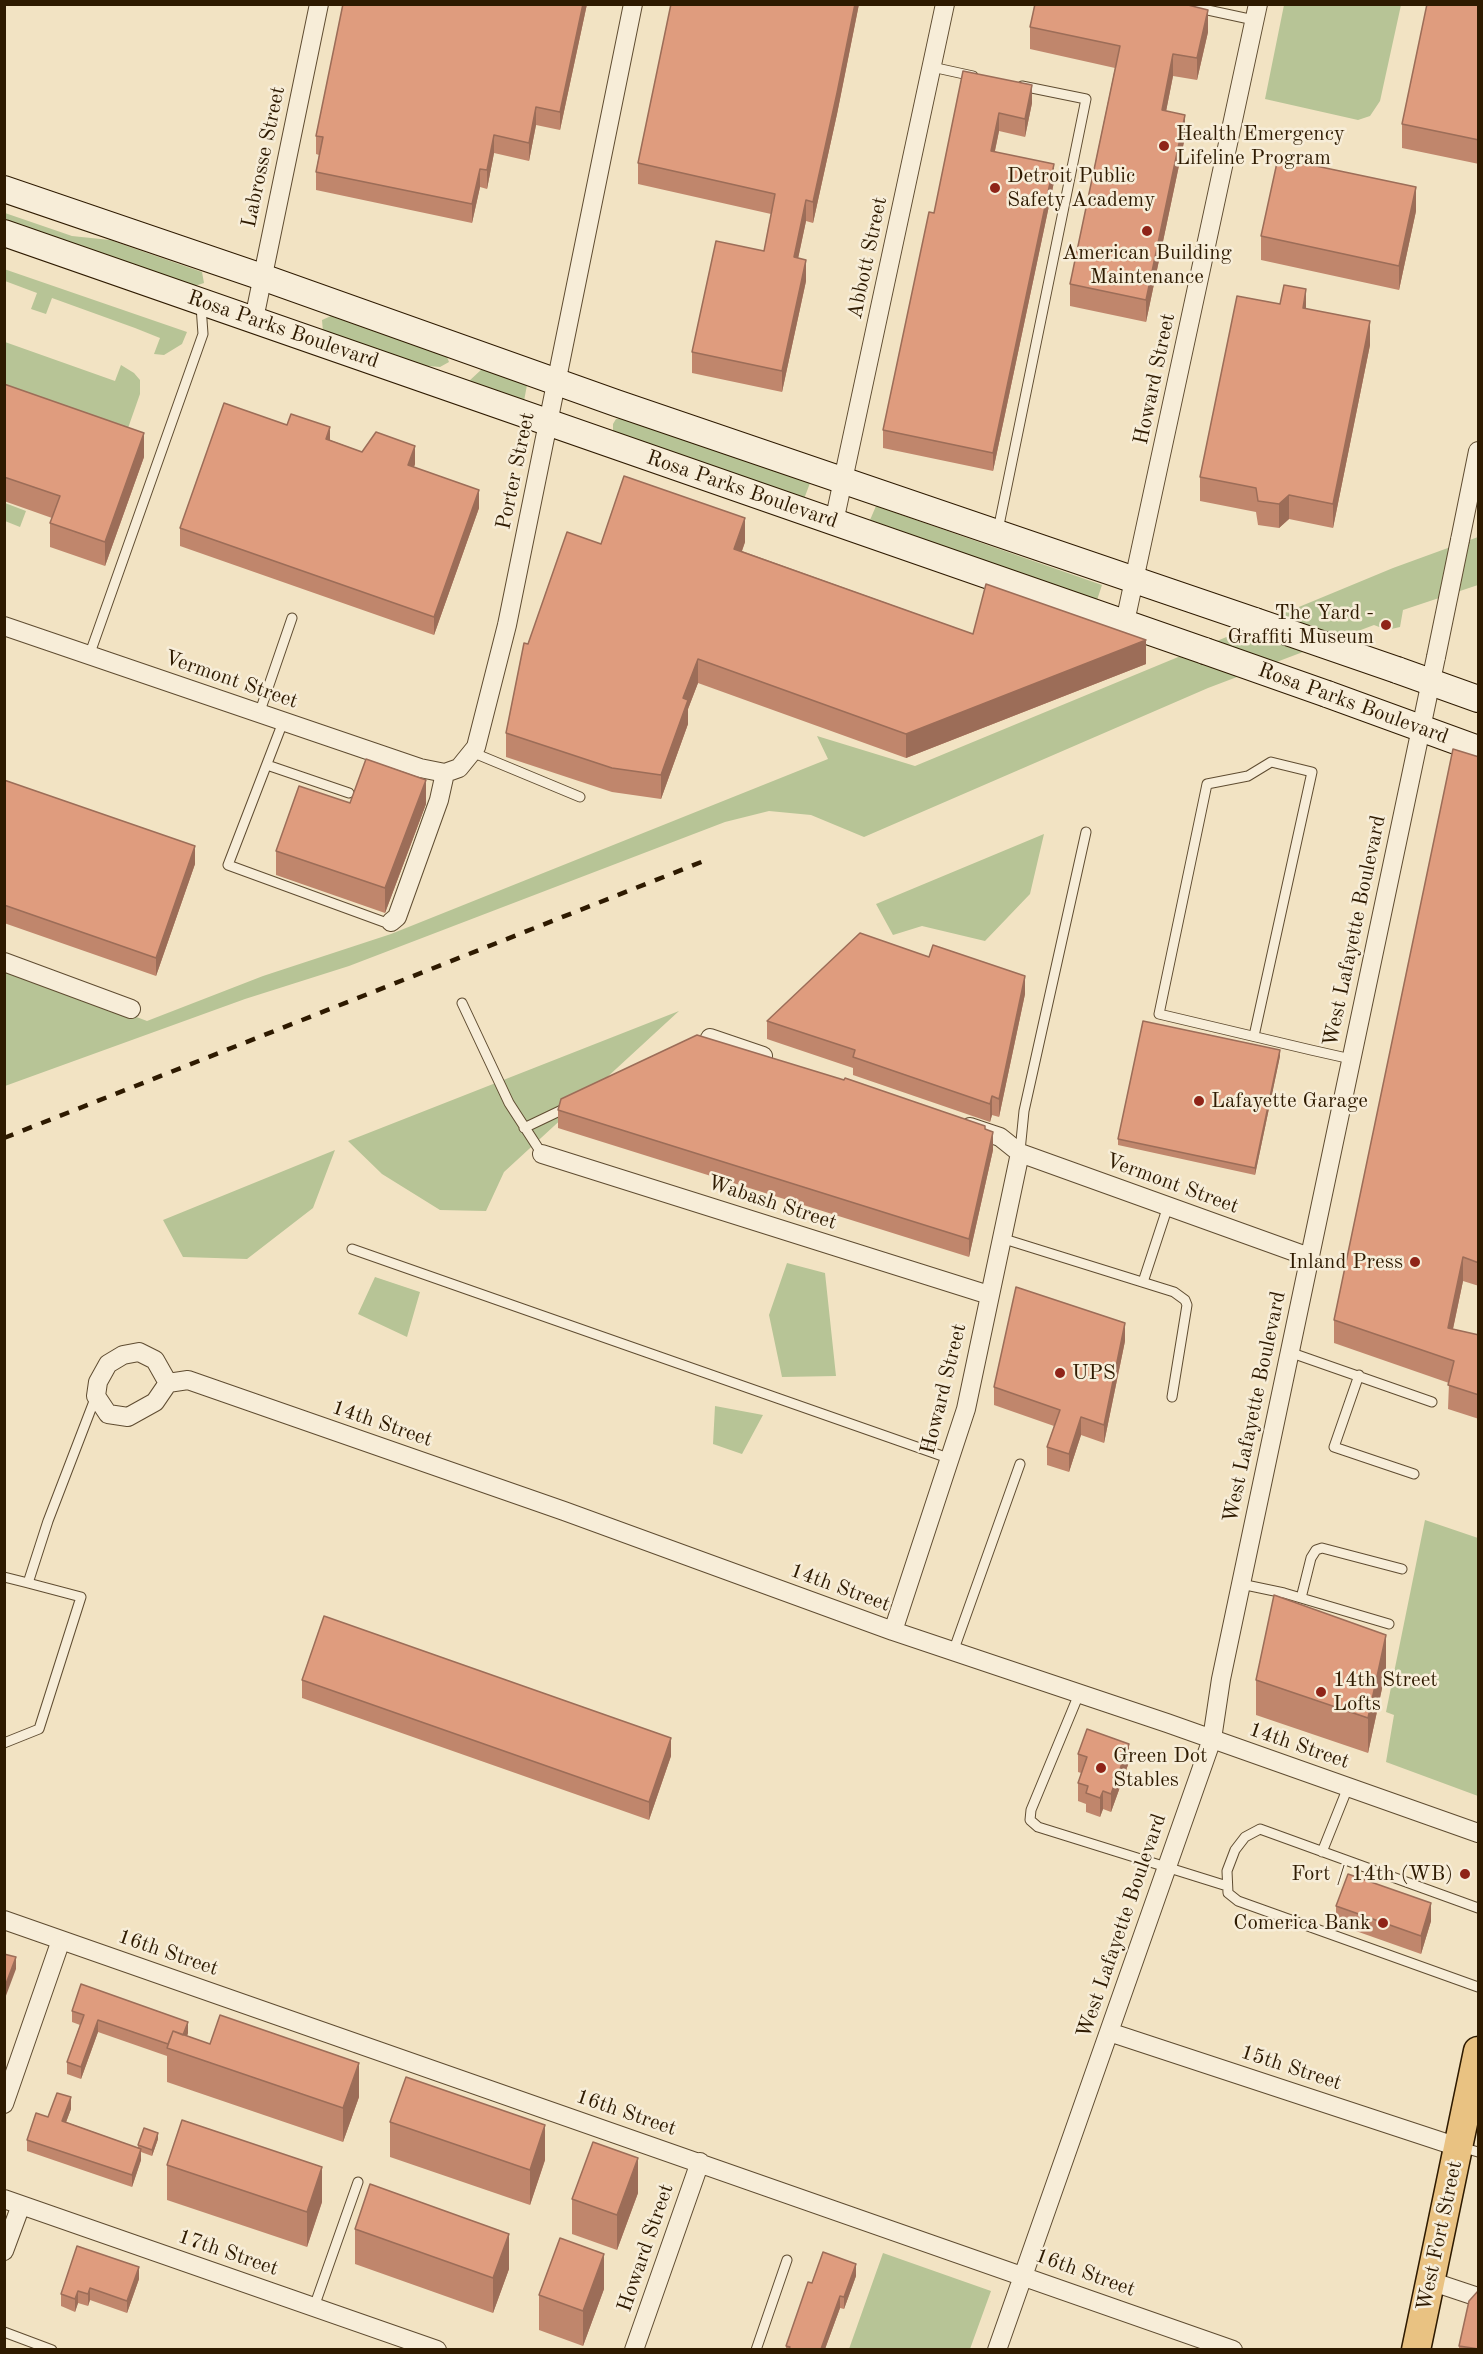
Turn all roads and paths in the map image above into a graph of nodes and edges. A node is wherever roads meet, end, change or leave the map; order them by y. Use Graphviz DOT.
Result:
graph roads {
  1 [pos="319,4"];
  2 [pos="633,4"];
  3 [pos="945,4"];
  4 [pos="1180,4"];
  5 [pos="1256,12"];
  6 [pos="932,68"];
  7 [pos="987,79"];
  8 [pos="1009,83"];
  9 [pos="4,189"];
  10 [pos="4,233"];
  11 [pos="214,260"];
  12 [pos="262,277"];
  13 [pos="315,296"];
  14 [pos="201,301"];
  15 [pos="254,319"];
  16 [pos="304,337"];
  17 [pos="472,352"];
  18 [pos="424,380"];
  19 [pos="556,381"];
  20 [pos="616,404"];
  21 [pos="549,423"];
  22 [pos="607,443"];
  23 [pos="1479,451"];
  24 [pos="844,480"];
  25 [pos="834,522"];
  26 [pos="998,532"];
  27 [pos="1136,580"];
  28 [pos="291,618"];
  29 [pos="1125,622"];
  30 [pos="4,626"];
  31 [pos="89,656"];
  32 [pos="1430,682"];
  33 [pos="1479,699"];
  34 [pos="259,714"];
  35 [pos="284,722"];
  36 [pos="1420,729"];
  37 [pos="1479,749"];
  38 [pos="474,753"];
  39 [pos="267,765"];
  40 [pos="445,773"];
  41 [pos="350,793"];
  42 [pos="580,797"];
  43 [pos="1086,832"];
  44 [pos="391,922"];
  45 [pos="4,962"];
  46 [pos="462,1003"];
  47 [pos="131,1009"];
  48 [pos="1254,1036"];
  49 [pos="705,1041"];
  50 [pos="1351,1059"];
  51 [pos="777,1061"];
  52 [pos="576,1103"];
  53 [pos="955,1122"];
  54 [pos="525,1128"];
  55 [pos="1020,1153"];
  56 [pos="542,1154"];
  57 [pos="1168,1206"];
  58 [pos="1001,1238"];
  59 [pos="352,1249"];
  60 [pos="1309,1257"];
  61 [pos="1143,1282"];
  62 [pos="989,1295"];
  63 [pos="1289,1352"];
  64 [pos="1359,1375"];
  65 [pos="168,1383"];
  66 [pos="96,1396"];
  67 [pos="1172,1397"];
  68 [pos="1432,1402"];
  69 [pos="951,1459"];
  70 [pos="1020,1464"];
  71 [pos="1414,1474"];
  72 [pos="1402,1569"];
  73 [pos="4,1577"];
  74 [pos="28,1583"];
  75 [pos="1241,1584"];
  76 [pos="1301,1598"];
  77 [pos="1389,1624"];
  78 [pos="893,1631"];
  79 [pos="953,1652"];
  80 [pos="1080,1694"];
  81 [pos="1212,1739"];
  82 [pos="4,1743"];
  83 [pos="1348,1787"];
  84 [pos="1479,1833"];
  85 [pos="1322,1852"];
  86 [pos="1167,1867"];
  87 [pos="1227,1886"];
  88 [pos="1479,1908"];
  89 [pos="4,1920"];
  90 [pos="61,1940"];
  91 [pos="1479,1987"];
  92 [pos="1109,2032"];
  93 [pos="1479,2051"];
  94 [pos="11,2062"];
  95 [pos="4,2104"];
  96 [pos="1468,2149"];
  97 [pos="700,2162"];
  98 [pos="358,2182"];
  99 [pos="13,2202"];
  100 [pos="4,2251"];
  101 [pos="787,2260"];
  102 [pos="1024,2275"];
  103 [pos="1430,2281"];
  104 [pos="1479,2297"];
  105 [pos="314,2307"];
  106 [pos="4,2332"];
  107 [pos="52,2349"];
  108 [pos="437,2349"];
  109 [pos="634,2349"];
  110 [pos="756,2349"];
  111 [pos="998,2349"];
  112 [pos="1233,2349"];
  113 [pos="1416,2349"];
  1 -- 12 [label="street, Labrosse Street"];
  2 -- 19 [label="street, Porter Street"];
  3 -- 6 [label="street, Abbott Street"];
  4 -- 5 [label="lane"];
  5 -- 27 [label="street, Howard Street"];
  6 -- 7 [label="lane"];
  6 -- 24 [label="street, Abbott Street"];
  8 -- 26 [label="lane"];
  9 -- 11 [label="main road, Rosa Parks Boulevard"];
  10 -- 14 [label="main road, Rosa Parks Boulevard"];
  11 -- 12 [label="main road, Rosa Parks Boulevard"];
  11 -- 14 [label="main road"];
  12 -- 13 [label="main road, Rosa Parks Boulevard"];
  12 -- 15 [label="street, Labrosse Street"];
  13 -- 16 [label="main road"];
  13 -- 17 [label="main road, Rosa Parks Boulevard"];
  14 -- 15 [label="main road, Rosa Parks Boulevard"];
  14 -- 31 [label="lane"];
  15 -- 16 [label="main road, Rosa Parks Boulevard"];
  16 -- 18 [label="main road, Rosa Parks Boulevard"];
  17 -- 18 [label="main road"];
  17 -- 19 [label="main road, Rosa Parks Boulevard"];
  18 -- 21 [label="main road, Rosa Parks Boulevard"];
  19 -- 20 [label="main road, Rosa Parks Boulevard"];
  19 -- 21 [label="street, Porter Street"];
  20 -- 22 [label="main road"];
  20 -- 24 [label="main road, Rosa Parks Boulevard"];
  21 -- 22 [label="main road, Rosa Parks Boulevard"];
  21 -- 38 [label="street, Porter Street"];
  22 -- 25 [label="main road, Rosa Parks Boulevard"];
  23 -- 32 [label="street, West Lafayette Boulevard, bridge"];
  24 -- 25 [label="street, Abbott Street"];
  24 -- 26 [label="main road, Rosa Parks Boulevard"];
  25 -- 29 [label="main road, Rosa Parks Boulevard"];
  26 -- 27 [label="main road, Rosa Parks Boulevard"];
  27 -- 29 [label="street, Howard Street"];
  27 -- 32 [label="main road, Rosa Parks Boulevard, bridge"];
  28 -- 34 [label="lane"];
  29 -- 36 [label="main road, Rosa Parks Boulevard, bridge"];
  30 -- 31 [label="street, Vermont Street"];
  31 -- 34 [label="street, Vermont Street"];
  32 -- 33 [label="main road, Rosa Parks Boulevard"];
  32 -- 36 [label="street, West Lafayette Boulevard"];
  34 -- 35 [label="street, Vermont Street"];
  35 -- 39 [label="lane"];
  35 -- 40 [label="street, Vermont Street"];
  36 -- 37 [label="main road, Rosa Parks Boulevard"];
  36 -- 50 [label="street, West Lafayette Boulevard"];
  38 -- 40 [label="street"];
  38 -- 42 [label="lane"];
  39 -- 41 [label="lane"];
  39 -- 44 [label="lane"];
  40 -- 44 [label="street"];
  43 -- 55 [label="lane"];
  45 -- 47 [label="street"];
  46 -- 54 [label="lane"];
  48 -- 48 [label="lane"];
  48 -- 50 [label="lane"];
  49 -- 51 [label="street"];
  50 -- 60 [label="street, West Lafayette Boulevard"];
  52 -- 54 [label="lane"];
  53 -- 55 [label="street, Vermont Street"];
  54 -- 56 [label="lane"];
  55 -- 57 [label="street, Vermont Street"];
  55 -- 58 [label="street, Howard Street"];
  56 -- 62 [label="street, Wabash Street"];
  57 -- 60 [label="street, Vermont Street"];
  57 -- 61 [label="lane"];
  58 -- 61 [label="lane"];
  58 -- 62 [label="street, Howard Street"];
  59 -- 69 [label="lane"];
  60 -- 63 [label="street, West Lafayette Boulevard"];
  61 -- 67 [label="lane"];
  62 -- 69 [label="street, Howard Street"];
  63 -- 64 [label="lane"];
  63 -- 75 [label="street, West Lafayette Boulevard"];
  64 -- 68 [label="lane"];
  64 -- 71 [label="lane"];
  65 -- 66 [label="street"];
  65 -- 66 [label="street"];
  65 -- 78 [label="street, 14th Street"];
  66 -- 74 [label="lane"];
  69 -- 78 [label="street, Howard Street"];
  70 -- 79 [label="lane"];
  72 -- 76 [label="lane"];
  73 -- 74 [label="lane"];
  74 -- 82 [label="lane"];
  75 -- 76 [label="lane"];
  75 -- 81 [label="street, West Lafayette Boulevard"];
  76 -- 77 [label="lane"];
  78 -- 79 [label="street, 14th Street"];
  79 -- 80 [label="street, 14th Street"];
  80 -- 81 [label="street, 14th Street"];
  80 -- 86 [label="lane"];
  81 -- 83 [label="street, 14th Street"];
  81 -- 86 [label="street, West Lafayette Boulevard"];
  83 -- 84 [label="street, 14th Street"];
  83 -- 85 [label="lane"];
  85 -- 87 [label="lane"];
  85 -- 88 [label="lane"];
  86 -- 87 [label="lane"];
  86 -- 92 [label="street, West Lafayette Boulevard"];
  87 -- 91 [label="lane"];
  89 -- 90 [label="street, 16th Street"];
  90 -- 94 [label="street"];
  90 -- 97 [label="street, 16th Street"];
  92 -- 96 [label="street, 15th Street"];
  92 -- 102 [label="street, West Lafayette Boulevard"];
  93 -- 96 [label="main road, West Fort Street"];
  94 -- 95 [label="street"];
  96 -- 103 [label="main road, West Fort Street"];
  97 -- 102 [label="street, 16th Street"];
  97 -- 109 [label="street, Howard Street"];
  98 -- 105 [label="lane"];
  99 -- 100 [label="street"];
  99 -- 105 [label="street, 17th Street"];
  101 -- 110 [label="lane"];
  102 -- 111 [label="street, West Lafayette Boulevard"];
  102 -- 112 [label="street, 16th Street"];
  103 -- 104 [label="street"];
  103 -- 113 [label="main road, West Fort Street"];
  105 -- 108 [label="street, 17th Street"];
  106 -- 107 [label="lane"];
}
